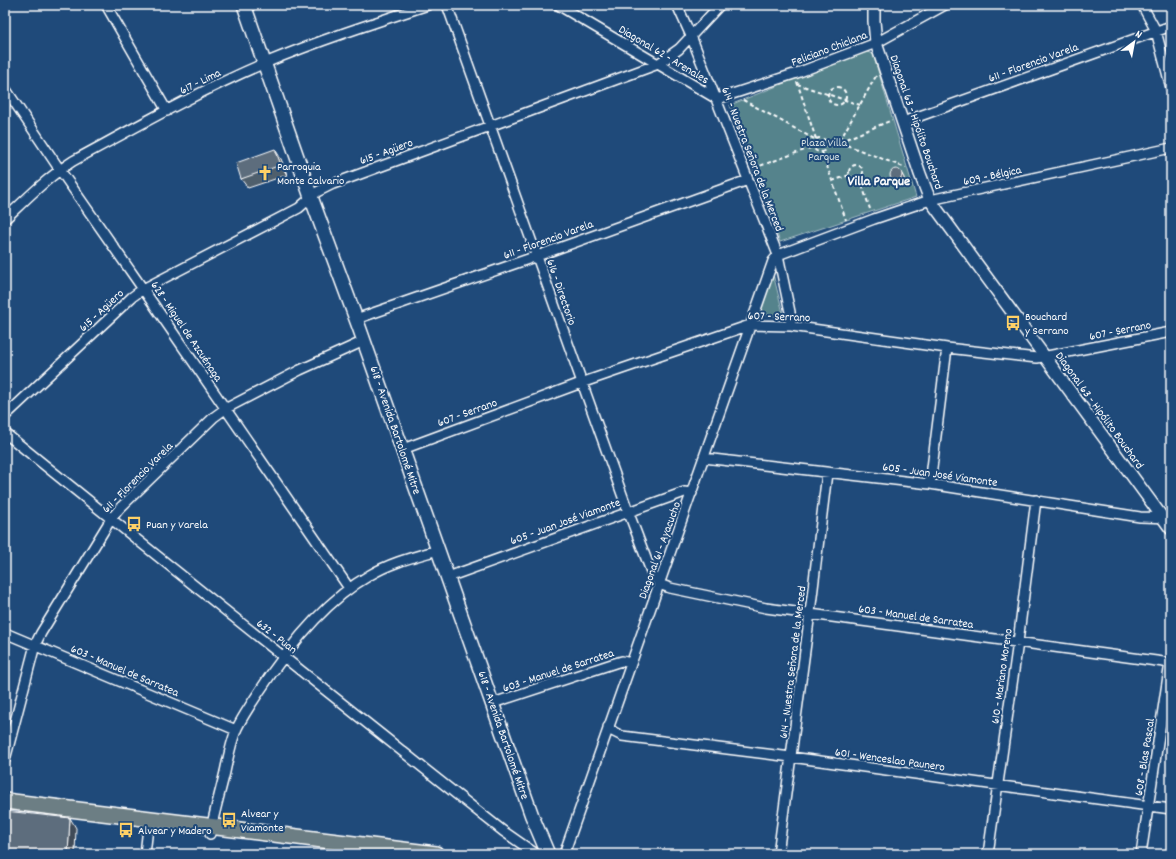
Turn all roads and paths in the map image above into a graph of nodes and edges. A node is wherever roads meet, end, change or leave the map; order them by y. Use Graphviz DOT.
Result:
graph roads {
  1 [pos="106,5"];
  2 [pos="244,5"];
  3 [pos="428,5"];
  4 [pos="447,5"];
  5 [pos="558,5"];
  6 [pos="677,5"];
  7 [pos="720,5"];
  8 [pos="874,5"];
  9 [pos="945,5"];
  10 [pos="1142,5"];
  11 [pos="1171,26"];
  12 [pos="1156,31"];
  13 [pos="691,36"];
  14 [pos="876,43"];
  15 [pos="264,64"];
  16 [pos="658,64"];
  17 [pos="883,64"];
  18 [pos="794,74"];
  19 [pos="797,84"];
  20 [pos="5,88"];
  21 [pos="1171,88"];
  22 [pos="732,94"];
  23 [pos="828,94"];
  24 [pos="717,99"];
  25 [pos="845,99"];
  26 [pos="860,105"];
  27 [pos="167,111"];
  28 [pos="902,120"];
  29 [pos="490,125"];
  30 [pos="816,140"];
  31 [pos="839,142"];
  32 [pos="826,143"];
  33 [pos="813,147"];
  34 [pos="1171,148"];
  35 [pos="822,152"];
  36 [pos="60,170"];
  37 [pos="920,174"];
  38 [pos="850,175"];
  39 [pos="747,176"];
  40 [pos="860,178"];
  41 [pos="832,181"];
  42 [pos="311,197"];
  43 [pos="930,200"];
  44 [pos="5,219"];
  45 [pos="874,219"];
  46 [pos="849,229"];
  47 [pos="778,255"];
  48 [pos="537,256"];
  49 [pos="143,289"];
  50 [pos="356,319"];
  51 [pos="750,324"];
  52 [pos="791,326"];
  53 [pos="1171,332"];
  54 [pos="364,341"];
  55 [pos="947,348"];
  56 [pos="1046,357"];
  57 [pos="581,383"];
  58 [pos="225,409"];
  59 [pos="5,416"];
  60 [pos="5,433"];
  61 [pos="403,449"];
  62 [pos="704,458"];
  63 [pos="827,472"];
  64 [pos="930,484"];
  65 [pos="692,493"];
  66 [pos="1036,500"];
  67 [pos="628,511"];
  68 [pos="1167,518"];
  69 [pos="111,519"];
  70 [pos="1171,529"];
  71 [pos="438,550"];
  72 [pos="448,577"];
  73 [pos="659,584"];
  74 [pos="349,588"];
  75 [pos="810,613"];
  76 [pos="5,633"];
  77 [pos="1018,642"];
  78 [pos="35,645"];
  79 [pos="284,657"];
  80 [pos="630,663"];
  81 [pos="1171,663"];
  82 [pos="493,703"];
  83 [pos="608,727"];
  84 [pos="236,730"];
  85 [pos="791,757"];
  86 [pos="5,760"];
  87 [pos="998,786"];
  88 [pos="5,801"];
  89 [pos="1148,806"];
  90 [pos="5,808"];
  91 [pos="1171,809"];
  92 [pos="149,823"];
  93 [pos="211,830"];
  94 [pos="360,851"];
  95 [pos="145,854"];
  96 [pos="436,854"];
  97 [pos="536,854"];
  98 [pos="548,854"];
  99 [pos="564,854"];
  100 [pos="778,854"];
  101 [pos="988,854"];
  102 [pos="1142,854"];
  1 -- 27 [label="street"];
  2 -- 15 [label="main road, 618 - Avenida Bartolomé Mitre"];
  3 -- 15 [label="street, 617 - Lima"];
  4 -- 29 [label="street, 616 - Directorio"];
  5 -- 16 [label="street, Diagonal 62 - Arenales"];
  6 -- 13 [label="street, 614 - Nuestra Señora de la Merced"];
  7 -- 13 [label="street, 615 - Agüero"];
  8 -- 14 [label="street, Diagonal 63 - Hipólito Bouchard"];
  9 -- 14 [label="street, Feliciano Chiclana"];
  10 -- 12 [label="street"];
  11 -- 12 [label="street, 611 - Florencio Varela"];
  12 -- 21 [label="street"];
  12 -- 28 [label="street, 611 - Florencio Varela"];
  13 -- 16 [label="street, 615 - Agüero"];
  13 -- 24 [label="street, 614 - Nuestra Señora de la Merced"];
  14 -- 17 [label="street, Diagonal 63 - Hipólito Bouchard"];
  14 -- 18 [label="street, Feliciano Chiclana"];
  15 -- 27 [label="street, 617 - Lima"];
  15 -- 42 [label="main road, 618 - Avenida Bartolomé Mitre"];
  16 -- 24 [label="street, Diagonal 62 - Arenales"];
  16 -- 29 [label="street, 615 - Agüero"];
  17 -- 26 [label="path"];
  17 -- 28 [label="street, Diagonal 63 - Hipólito Bouchard"];
  18 -- 19 [label="path"];
  18 -- 22 [label="street, Feliciano Chiclana"];
  19 -- 23 [label="path"];
  19 -- 30 [label="path"];
  20 -- 36 [label="street, 628 - Miguel de Azcuénaga"];
  22 -- 24 [label="street, Feliciano Chiclana"];
  22 -- 30 [label="path"];
  23 -- 25 [label="path"];
  23 -- 25 [label="path"];
  23 -- 25 [label="path"];
  24 -- 39 [label="street, 614 - Nuestra Señora de la Merced"];
  25 -- 26 [label="path"];
  26 -- 31 [label="path"];
  27 -- 36 [label="street, 617 - Lima"];
  28 -- 31 [label="path"];
  28 -- 37 [label="street, Diagonal 63 - Hipólito Bouchard"];
  29 -- 42 [label="street, 615 - Agüero"];
  29 -- 48 [label="street, 616 - Directorio"];
  30 -- 32 [label="path"];
  30 -- 33 [label="path"];
  31 -- 32 [label="path"];
  31 -- 37 [label="path"];
  32 -- 35 [label="path"];
  33 -- 35 [label="path"];
  33 -- 39 [label="path"];
  34 -- 43 [label="street, 609 - Bélgica"];
  35 -- 41 [label="path"];
  36 -- 44 [label="street, 617 - Lima"];
  36 -- 49 [label="street, 628 - Miguel de Azcuénaga"];
  37 -- 43 [label="street, Diagonal 63 - Hipólito Bouchard"];
  38 -- 40 [label="path"];
  38 -- 40 [label="path"];
  38 -- 41 [label="path"];
  39 -- 47 [label="street, 614 - Nuestra Señora de la Merced"];
  39 -- 48 [label="street, 611 - Florencio Varela"];
  40 -- 45 [label="path"];
  41 -- 46 [label="path"];
  42 -- 49 [label="street, 615 - Agüero"];
  42 -- 50 [label="main road, 618 - Avenida Bartolomé Mitre"];
  43 -- 45 [label="street, 609 - Bélgica"];
  43 -- 56 [label="street, Diagonal 63 - Hipólito Bouchard"];
  45 -- 46 [label="street, 609 - Bélgica"];
  46 -- 47 [label="street, 609 - Bélgica"];
  47 -- 51 [label="street, Diagonal 61 - Ayacucho"];
  47 -- 52 [label="street, 614 - Nuestra Señora de la Merced"];
  48 -- 50 [label="street, 611 - Florencio Varela"];
  48 -- 57 [label="street, 616 - Directorio"];
  49 -- 58 [label="street, 628 - Miguel de Azcuénaga"];
  49 -- 59 [label="street, 615 - Agüero"];
  50 -- 54 [label="main road, 618 - Avenida Bartolomé Mitre"];
  51 -- 52 [label="street, 607 - Serrano"];
  51 -- 57 [label="street, 607 - Serrano"];
  51 -- 62 [label="street, Diagonal 61 - Ayacucho"];
  52 -- 55 [label="street, 607 - Serrano"];
  53 -- 56 [label="street, 607 - Serrano"];
  54 -- 58 [label="street, 611 - Florencio Varela"];
  54 -- 61 [label="main road, 618 - Avenida Bartolomé Mitre"];
  55 -- 56 [label="street, 607 - Serrano"];
  55 -- 64 [label="street"];
  56 -- 68 [label="street, Diagonal 63 - Hipólito Bouchard"];
  57 -- 61 [label="street, 607 - Serrano"];
  57 -- 67 [label="street, 616 - Directorio"];
  58 -- 69 [label="street, 611 - Florencio Varela"];
  58 -- 74 [label="street, 628 - Miguel de Azcuénaga"];
  60 -- 69 [label="street, 632 - Puan"];
  61 -- 71 [label="main road, 618 - Avenida Bartolomé Mitre"];
  62 -- 63 [label="street, 605 - Juan José Viamonte"];
  62 -- 65 [label="street, Diagonal 61 - Ayacucho"];
  63 -- 64 [label="street, 605 - Juan José Viamonte"];
  63 -- 75 [label="street, 614 - Nuestra Señora de la Merced"];
  64 -- 66 [label="street, 605 - Juan José Viamonte"];
  65 -- 67 [label="street, 605 - Juan José Viamonte"];
  65 -- 73 [label="street, Diagonal 61 - Ayacucho"];
  66 -- 68 [label="street, 605 - Juan José Viamonte"];
  66 -- 77 [label="street, 610 - Mariano Moreno"];
  67 -- 72 [label="street, 605 - Juan José Viamonte"];
  67 -- 73 [label="street, 616 - Directorio"];
  68 -- 70 [label="street, Diagonal 63 - Hipólito Bouchard"];
  69 -- 78 [label="street, 611 - Florencio Varela"];
  69 -- 79 [label="street, 632 - Puan"];
  71 -- 72 [label="main road, 618 - Avenida Bartolomé Mitre"];
  71 -- 74 [label="street"];
  72 -- 82 [label="main road, 618 - Avenida Bartolomé Mitre"];
  73 -- 75 [label="street, 603 - Manuel de Sarratea"];
  73 -- 80 [label="street, Diagonal 61 - Ayacucho"];
  74 -- 79 [label="street"];
  75 -- 77 [label="street, 603 - Manuel de Sarratea"];
  75 -- 85 [label="street, 614 - Nuestra Señora de la Merced"];
  76 -- 78 [label="street, 603 - Manuel de Sarratea"];
  77 -- 81 [label="street, 603 - Manuel de Sarratea"];
  77 -- 87 [label="street, 610 - Mariano Moreno"];
  78 -- 84 [label="street, 603 - Manuel de Sarratea"];
  78 -- 86 [label="street, 611 - Florencio Varela"];
  79 -- 84 [label="street"];
  79 -- 97 [label="street, 632 - Puan"];
  80 -- 82 [label="street, 603 - Manuel de Sarratea"];
  80 -- 83 [label="street, Diagonal 61 - Ayacucho"];
  81 -- 89 [label="street, 608 - Blas Pascal"];
  82 -- 98 [label="main road, 618 - Avenida Bartolomé Mitre"];
  83 -- 85 [label="street, 601 - Wenceslao Paunero"];
  83 -- 99 [label="street, Diagonal 61 - Ayacucho"];
  84 -- 93 [label="street"];
  85 -- 87 [label="street, 601 - Wenceslao Paunero"];
  85 -- 100 [label="street, 614 - Nuestra Señora de la Merced"];
  87 -- 89 [label="street, 601 - Wenceslao Paunero"];
  87 -- 101 [label="street, 610 - Mariano Moreno"];
  88 -- 92 [label="main road"];
  89 -- 91 [label="street, 601 - Wenceslao Paunero"];
  89 -- 102 [label="street, 608 - Blas Pascal"];
  90 -- 92 [label="main road"];
  92 -- 93 [label="main road"];
  92 -- 95 [label="street"];
  93 -- 94 [label="main road"];
  94 -- 96 [label="main road"];
}
